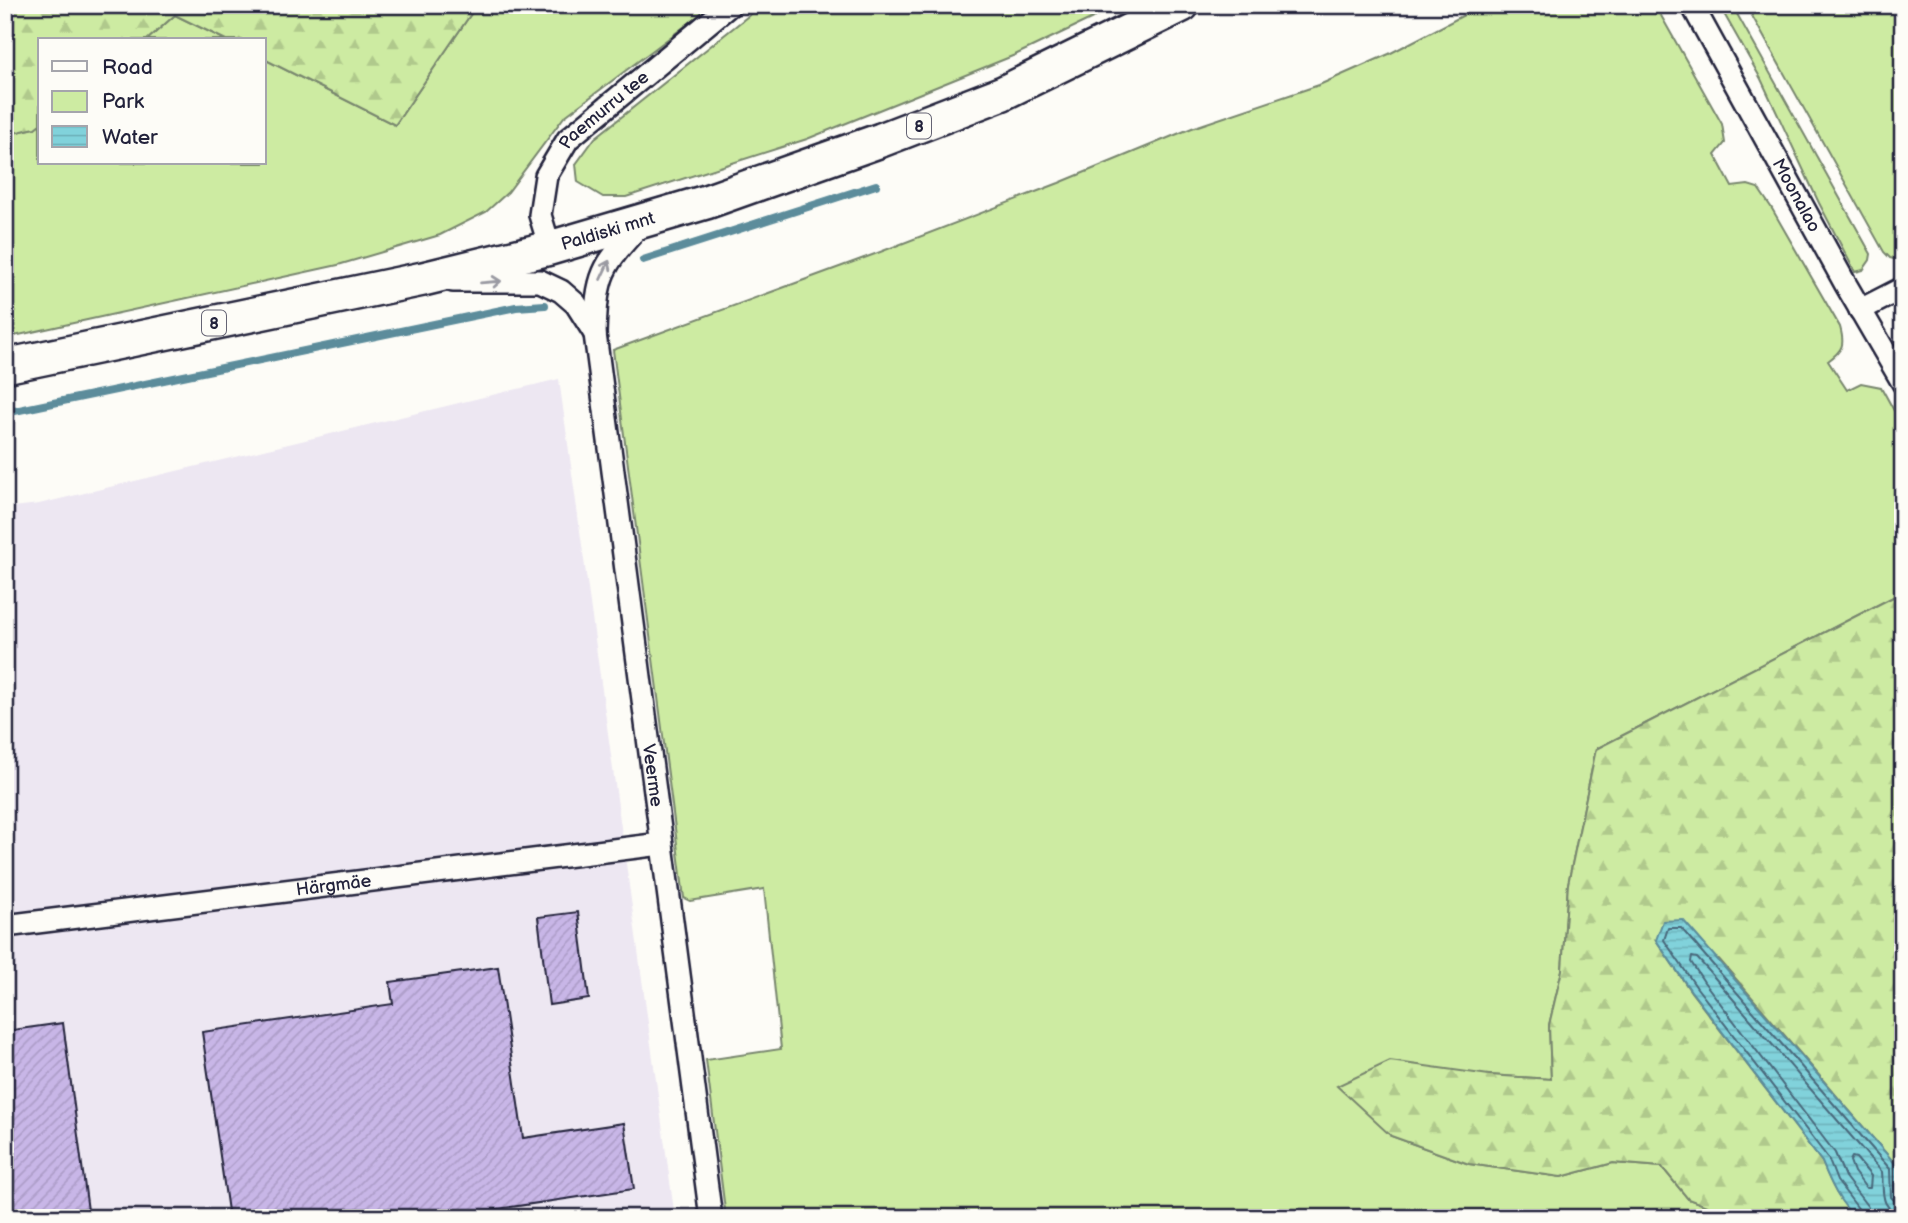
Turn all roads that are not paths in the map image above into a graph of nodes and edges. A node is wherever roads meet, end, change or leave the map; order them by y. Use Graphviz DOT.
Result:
graph roads {
  1 [pos="730,5"];
  2 [pos="1182,5"];
  3 [pos="1692,5"];
  4 [pos="645,219"];
  5 [pos="550,248"];
  6 [pos="423,279"];
  7 [pos="1903,288"];
  8 [pos="1860,310"];
  9 [pos="595,334"];
  10 [pos="5,366"];
  11 [pos="1903,383"];
  12 [pos="661,844"];
  13 [pos="5,926"];
  14 [pos="711,1218"];
  1 -- 5 [label="street, Paemurru tee"];
  2 -- 4 [label="main road, Paldiski mnt / 8"];
  3 -- 8 [label="street, Moonalao"];
  4 -- 5 [label="main road, Paldiski mnt / 8"];
  9 -- 4 [label="street, Veerme, one-way"];
  5 -- 6 [label="main road, Paldiski mnt / 8"];
  6 -- 9 [label="street, Veerme, one-way"];
  6 -- 10 [label="main road, Paldiski mnt / 8"];
  7 -- 8 [label="street"];
  8 -- 11 [label="street, Moonalao"];
  9 -- 12 [label="street, Veerme"];
  12 -- 13 [label="street, Härgmäe"];
  12 -- 14 [label="street, Veerme"];
}
